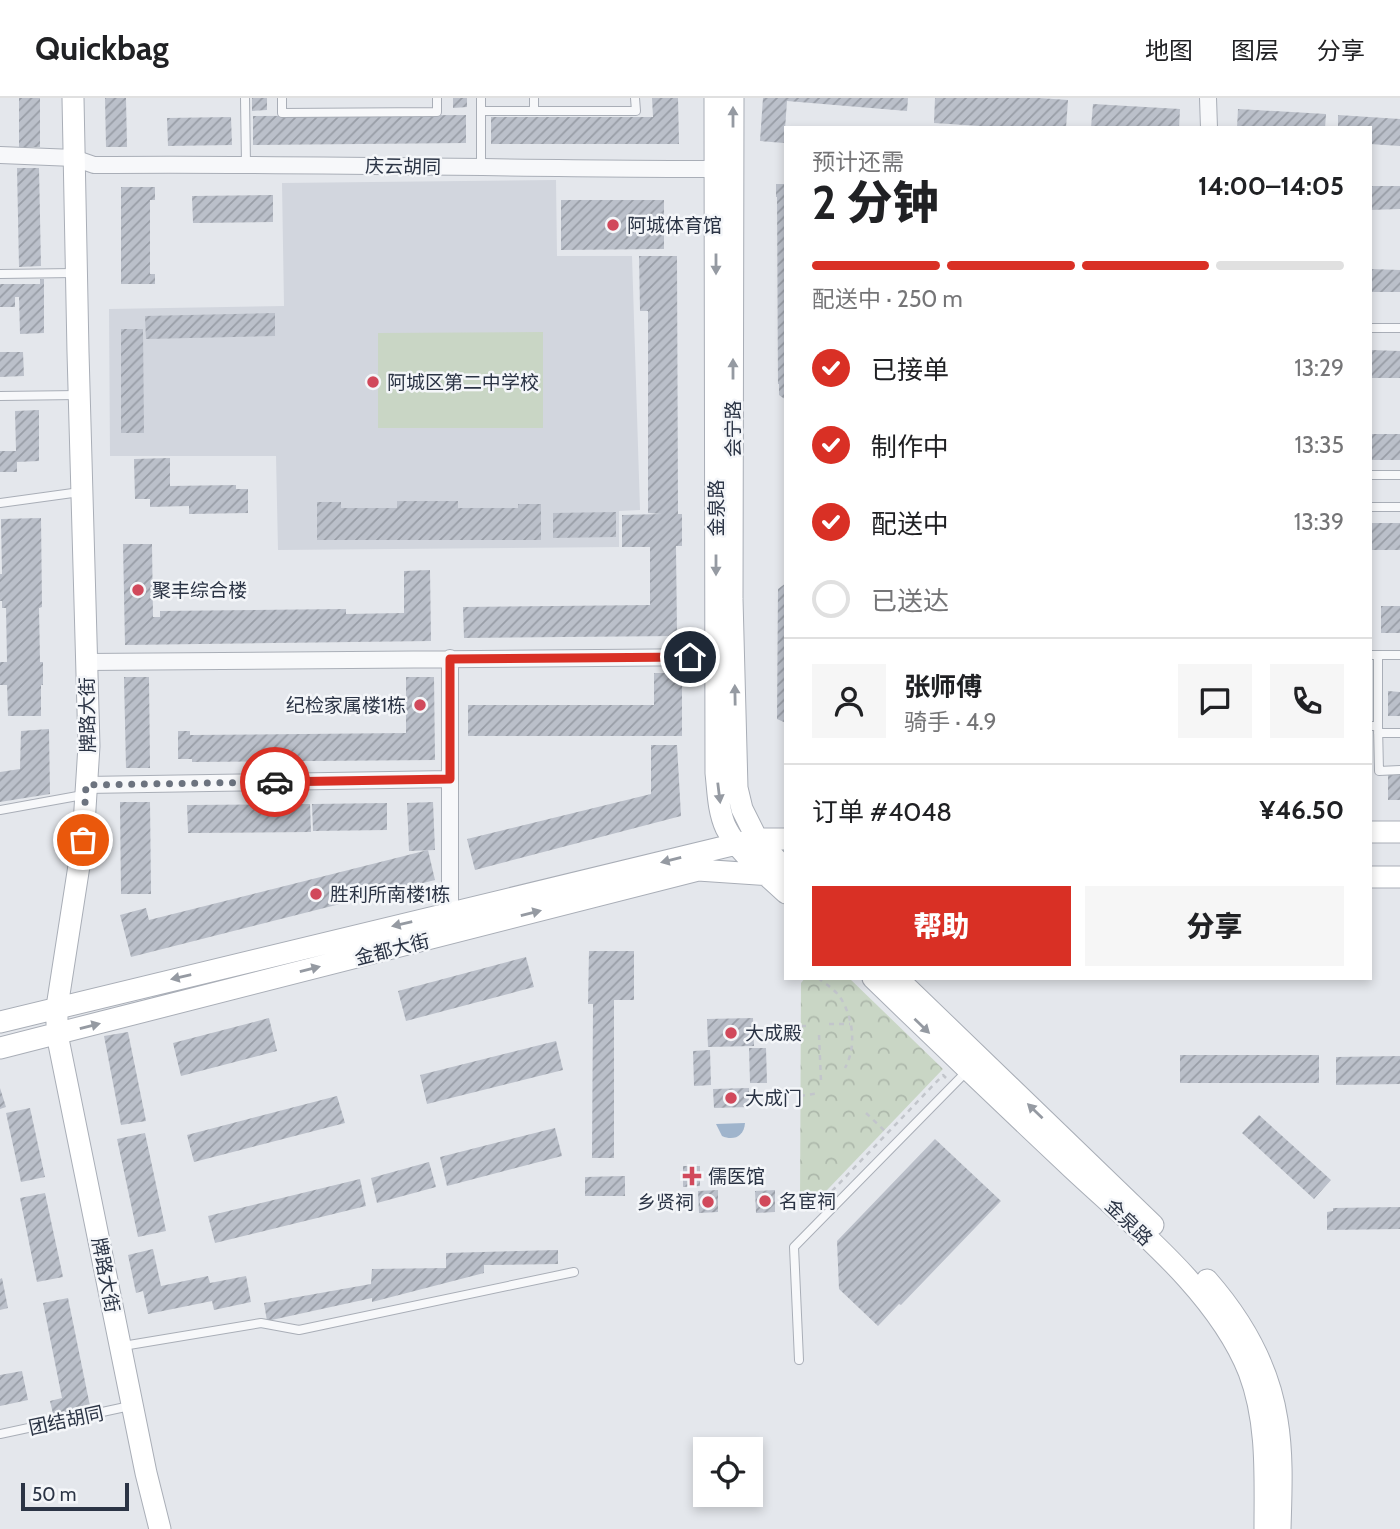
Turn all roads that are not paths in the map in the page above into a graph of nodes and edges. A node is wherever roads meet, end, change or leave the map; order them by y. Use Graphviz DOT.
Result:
graph roads {
  1 [pos="73,98"];
  2 [pos="245,98"];
  3 [pos="282,98"];
  4 [pos="437,98"];
  5 [pos="481,98"];
  6 [pos="534,98"];
  7 [pos="635,98"];
  8 [pos="715,98"];
  9 [pos="733,98"];
  10 [pos="1208,98"];
  11 [pos="481,111"];
  12 [pos="534,111"];
  13 [pos="1209,126"];
  14 [pos="0,156"];
  15 [pos="74,158"];
  16 [pos="246,164"];
  17 [pos="481,168"];
  18 [pos="724,169"];
  19 [pos="76,273"];
  20 [pos="0,274"];
  21 [pos="1372,328"];
  22 [pos="1400,328"];
  23 [pos="79,395"];
  24 [pos="0,396"];
  25 [pos="1372,475"];
  26 [pos="1400,475"];
  27 [pos="81,492"];
  28 [pos="0,503"];
  29 [pos="1372,507"];
  30 [pos="1400,507"];
  31 [pos="1374,655"];
  32 [pos="1400,655"];
  33 [pos="716,657"];
  34 [pos="450,659"];
  35 [pos="86,662"];
  36 [pos="1376,729"];
  37 [pos="1400,733"];
  38 [pos="1400,771"];
  39 [pos="450,779"];
  40 [pos="86,790"];
  41 [pos="0,810"];
  42 [pos="1372,832"];
  43 [pos="1400,832"];
  44 [pos="784,839"];
  45 [pos="746,842"];
  46 [pos="779,873"];
  47 [pos="1372,877"];
  48 [pos="1400,877"];
  49 [pos="450,913"];
  50 [pos="875,980"];
  51 [pos="899,980"];
  52 [pos="57,1007"];
  53 [pos="0,1022"];
  54 [pos="57,1034"];
  55 [pos="0,1048"];
  56 [pos="960,1077"];
  57 [pos="575,1272"];
  58 [pos="120,1346"];
  59 [pos="799,1360"];
  60 [pos="132,1405"];
  61 [pos="0,1434"];
  62 [pos="160,1529"];
  63 [pos="1265,1529"];
  64 [pos="1280,1529"];
  1 -- 15 [label="main road, 牌路大街"];
  2 -- 16 [label="lane"];
  3 -- 4 [label="lane"];
  5 -- 11 [label="lane"];
  6 -- 12 [label="lane"];
  7 -- 12 [label="lane"];
  8 -- 18 [label="main road, 金泉路"];
  18 -- 9 [label="main road, 会宁路, one-way"];
  10 -- 13 [label="street"];
  11 -- 12 [label="lane"];
  11 -- 17 [label="lane"];
  14 -- 15 [label="street, 庆云胡同"];
  15 -- 16 [label="street, 庆云胡同"];
  15 -- 19 [label="main road, 牌路大街"];
  16 -- 17 [label="street, 庆云胡同"];
  17 -- 18 [label="street, 庆云胡同"];
  18 -- 33 [label="main road, 金泉路, one-way"];
  45 -- 18 [label="main road, 会宁路, one-way"];
  19 -- 20 [label="lane"];
  19 -- 23 [label="main road, 牌路大街"];
  21 -- 22 [label="lane"];
  23 -- 24 [label="lane"];
  23 -- 27 [label="main road, 牌路大街"];
  25 -- 26 [label="lane"];
  27 -- 28 [label="lane"];
  27 -- 35 [label="main road, 牌路大街"];
  29 -- 30 [label="lane"];
  31 -- 32 [label="lane"];
  31 -- 36 [label="lane"];
  33 -- 34 [label="street"];
  33 -- 45 [label="main road, 金泉路, one-way"];
  34 -- 35 [label="street"];
  34 -- 39 [label="street"];
  35 -- 40 [label="main road, 牌路大街"];
  36 -- 37 [label="lane"];
  36 -- 38 [label="lane"];
  39 -- 40 [label="street"];
  39 -- 49 [label="street"];
  40 -- 41 [label="lane"];
  40 -- 52 [label="main road, 牌路大街"];
  42 -- 43 [label="main road"];
  44 -- 45 [label="main road, 金都大街"];
  45 -- 46 [label="main road, 金泉路"];
  45 -- 49 [label="main road, 金都大街, one-way"];
  54 -- 46 [label="main road, 金都大街, one-way"];
  47 -- 48 [label="main road"];
  49 -- 52 [label="main road, 金都大街, one-way"];
  50 -- 56 [label="main road, 金泉路, one-way"];
  64 -- 51 [label="main road, 金泉路, one-way"];
  52 -- 53 [label="main road, 金都大街"];
  52 -- 54 [label="main road, 牌路大街"];
  54 -- 55 [label="main road, 金都大街"];
  54 -- 58 [label="main road, 牌路大街"];
  56 -- 59 [label="lane"];
  56 -- 63 [label="main road, 金泉路"];
  57 -- 58 [label="lane"];
  58 -- 60 [label="main road, 牌路大街"];
  60 -- 61 [label="lane, 团结胡同"];
  60 -- 62 [label="main road, 牌路大街"];
}
